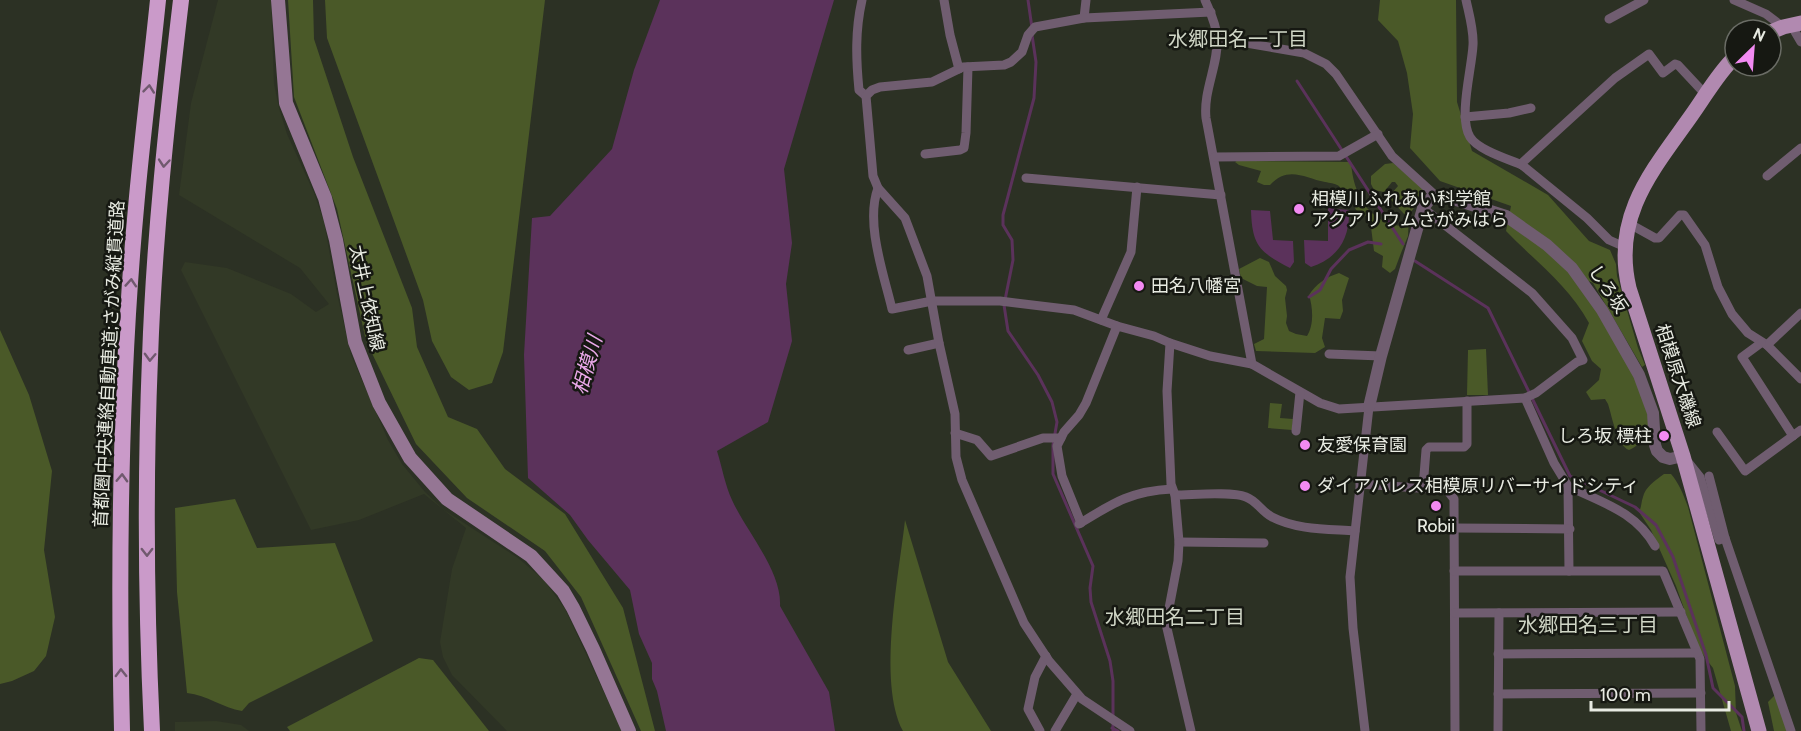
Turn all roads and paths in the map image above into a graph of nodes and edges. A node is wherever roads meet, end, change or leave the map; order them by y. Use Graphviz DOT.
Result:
graph roads {
  1 [pos="158,0"];
  2 [pos="181,0"];
  3 [pos="278,0"];
  4 [pos="861,0"];
  5 [pos="944,0"];
  6 [pos="1086,0"];
  7 [pos="1205,0"];
  8 [pos="1466,0"];
  9 [pos="1644,0"];
  10 [pos="1734,0"];
  11 [pos="1211,12"];
  12 [pos="1084,18"];
  13 [pos="1609,19"];
  14 [pos="1787,27"];
  15 [pos="1217,38"];
  16 [pos="1801,42"];
  17 [pos="963,68"];
  18 [pos="1723,72"];
  19 [pos="1706,94"];
  20 [pos="866,96"];
  21 [pos="1531,108"];
  22 [pos="1466,117"];
  23 [pos="1378,134"];
  24 [pos="1801,148"];
  25 [pos="925,154"];
  26 [pos="1215,157"];
  27 [pos="1522,165"];
  28 [pos="1767,176"];
  29 [pos="1026,178"];
  30 [pos="1137,187"];
  31 [pos="878,188"];
  32 [pos="1221,195"];
  33 [pos="1435,195"];
  34 [pos="1423,208"];
  35 [pos="1628,223"];
  36 [pos="1625,247"];
  37 [pos="932,301"];
  38 [pos="1801,313"];
  39 [pos="1101,320"];
  40 [pos="1117,326"];
  41 [pos="939,343"];
  42 [pos="1170,343"];
  43 [pos="1764,344"];
  44 [pos="908,350"];
  45 [pos="1329,354"];
  46 [pos="1381,356"];
  47 [pos="1252,364"];
  48 [pos="1801,379"];
  49 [pos="1300,392"];
  50 [pos="1525,398"];
  51 [pos="1467,402"];
  52 [pos="1369,407"];
  53 [pos="1296,431"];
  54 [pos="1717,432"];
  55 [pos="955,433"];
  56 [pos="1797,433"];
  57 [pos="1056,438"];
  58 [pos="1683,456"];
  59 [pos="1709,476"];
  60 [pos="1360,484"];
  61 [pos="1568,486"];
  62 [pos="1423,488"];
  63 [pos="1174,492"];
  64 [pos="1455,528"];
  65 [pos="1570,529"];
  66 [pos="1355,531"];
  67 [pos="1725,538"];
  68 [pos="1179,542"];
  69 [pos="1264,543"];
  70 [pos="1654,546"];
  71 [pos="1454,571"];
  72 [pos="1569,571"];
  73 [pos="1681,612"];
  74 [pos="1455,613"];
  75 [pos="1499,613"];
  76 [pos="1697,653"];
  77 [pos="1498,654"];
  78 [pos="1046,656"];
  79 [pos="1701,693"];
  80 [pos="1077,694"];
  81 [pos="1498,694"];
  82 [pos="122,731"];
  83 [pos="152,731"];
  84 [pos="629,731"];
  85 [pos="1040,731"];
  86 [pos="1055,731"];
  87 [pos="1130,731"];
  88 [pos="1191,731"];
  89 [pos="1365,731"];
  90 [pos="1455,731"];
  91 [pos="1498,731"];
  92 [pos="1701,731"];
  93 [pos="1759,731"];
  94 [pos="1791,731"];
  82 -- 1 [label="highway, 首都圏中央連絡自動車道;さがみ縦貫道路, one-way"];
  2 -- 83 [label="highway, one-way"];
  3 -- 84 [label="main road, 太井上依知線"];
  4 -- 20 [label="street"];
  5 -- 17 [label="street"];
  6 -- 12 [label="street"];
  7 -- 11 [label="street"];
  8 -- 22 [label="street"];
  9 -- 13 [label="street"];
  10 -- 14 [label="street"];
  11 -- 12 [label="street"];
  11 -- 15 [label="street"];
  12 -- 17 [label="street"];
  14 -- 16 [label="street"];
  15 -- 23 [label="street"];
  15 -- 26 [label="street"];
  17 -- 20 [label="street"];
  17 -- 25 [label="street"];
  18 -- 19 [label="main road, 相模原大磯線"];
  19 -- 27 [label="street"];
  19 -- 35 [label="main road, 相模原大磯線"];
  20 -- 31 [label="street"];
  21 -- 22 [label="street"];
  22 -- 27 [label="street"];
  23 -- 26 [label="street"];
  23 -- 33 [label="street"];
  24 -- 28 [label="street"];
  26 -- 32 [label="street"];
  27 -- 36 [label="street"];
  29 -- 30 [label="street"];
  30 -- 32 [label="street"];
  30 -- 39 [label="street"];
  31 -- 37 [label="street"];
  31 -- 37 [label="street"];
  32 -- 47 [label="street"];
  33 -- 34 [label="street"];
  33 -- 58 [label="street, しろ坂"];
  34 -- 46 [label="street"];
  34 -- 50 [label="street"];
  35 -- 36 [label="main road, 相模原大磯線"];
  35 -- 43 [label="street"];
  36 -- 58 [label="main road, 相模原大磯線"];
  37 -- 39 [label="street"];
  37 -- 41 [label="street"];
  38 -- 43 [label="street"];
  39 -- 40 [label="street"];
  40 -- 42 [label="street"];
  40 -- 57 [label="street"];
  41 -- 44 [label="street"];
  41 -- 55 [label="street"];
  42 -- 47 [label="street"];
  42 -- 63 [label="street"];
  43 -- 48 [label="street"];
  43 -- 56 [label="street"];
  45 -- 46 [label="street"];
  46 -- 52 [label="street"];
  47 -- 49 [label="street"];
  49 -- 52 [label="street"];
  49 -- 53 [label="street"];
  50 -- 51 [label="street"];
  50 -- 61 [label="street"];
  51 -- 52 [label="street"];
  51 -- 62 [label="street"];
  52 -- 60 [label="street"];
  54 -- 56 [label="street"];
  55 -- 57 [label="street"];
  55 -- 78 [label="street"];
  57 -- 63 [label="street"];
  58 -- 67 [label="street"];
  58 -- 93 [label="main road, 相模原大磯線"];
  59 -- 67 [label="street"];
  60 -- 62 [label="street"];
  60 -- 66 [label="street"];
  61 -- 65 [label="street"];
  61 -- 70 [label="street"];
  62 -- 64 [label="street"];
  63 -- 66 [label="street"];
  63 -- 68 [label="street"];
  64 -- 65 [label="street"];
  64 -- 71 [label="street"];
  65 -- 72 [label="street"];
  66 -- 89 [label="street"];
  67 -- 94 [label="street"];
  68 -- 69 [label="street"];
  68 -- 88 [label="street"];
  71 -- 72 [label="street"];
  71 -- 74 [label="street"];
  72 -- 73 [label="street"];
  73 -- 75 [label="street"];
  73 -- 76 [label="street"];
  74 -- 75 [label="street"];
  74 -- 90 [label="street"];
  75 -- 77 [label="street"];
  76 -- 77 [label="street"];
  76 -- 79 [label="street"];
  77 -- 81 [label="street"];
  78 -- 80 [label="street"];
  78 -- 85 [label="street"];
  79 -- 81 [label="street"];
  79 -- 92 [label="street"];
  80 -- 86 [label="street"];
  80 -- 87 [label="street"];
  81 -- 91 [label="street"];
}
